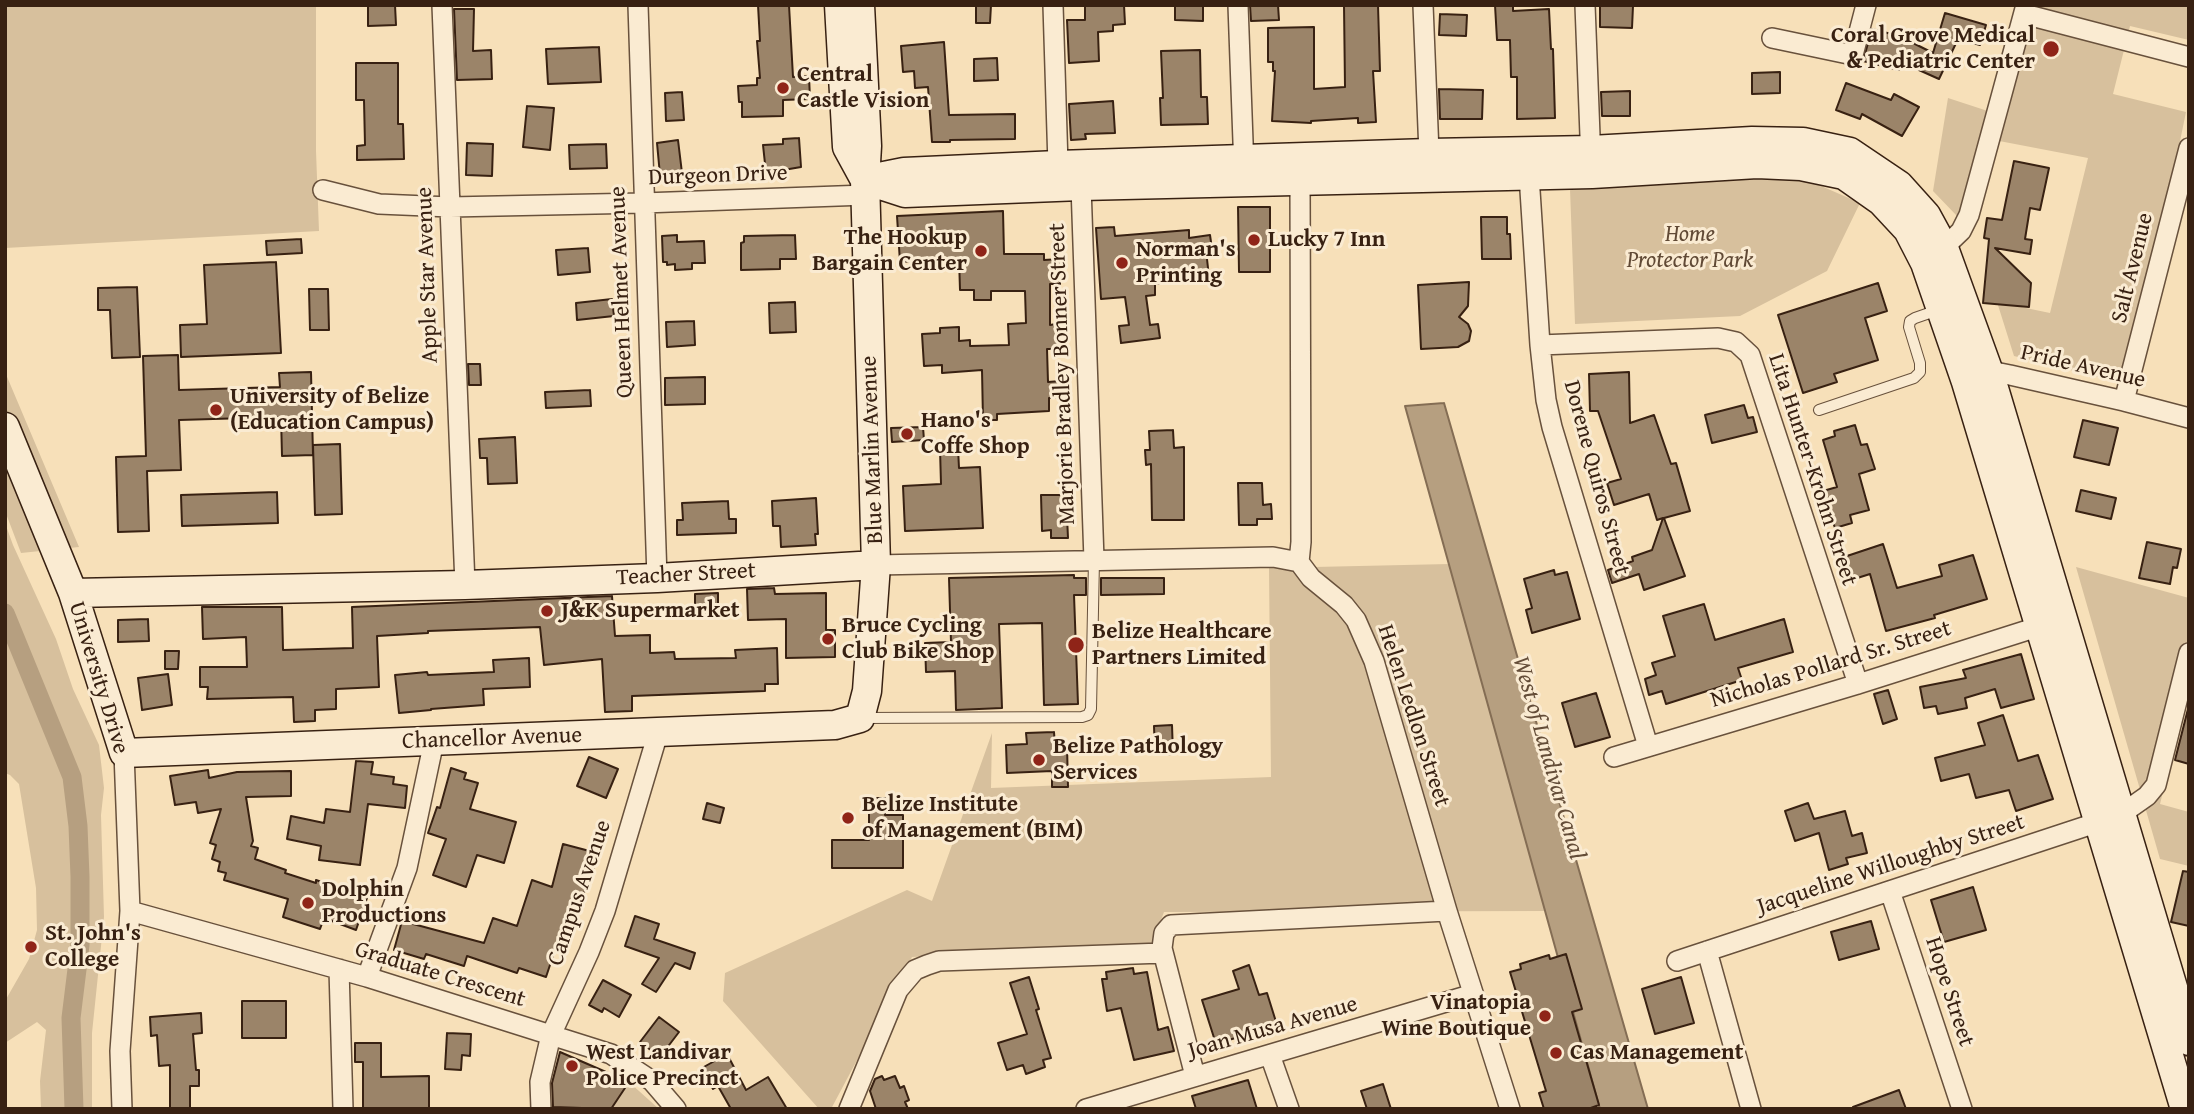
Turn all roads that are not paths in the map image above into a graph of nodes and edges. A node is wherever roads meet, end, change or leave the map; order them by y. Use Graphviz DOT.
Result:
graph roads {
  1 [pos="442,5"];
  2 [pos="638,5"];
  3 [pos="839,5"];
  4 [pos="860,5"];
  5 [pos="1053,5"];
  6 [pos="1238,5"];
  7 [pos="1423,5"];
  8 [pos="1585,5"];
  9 [pos="1866,5"];
  10 [pos="2025,10"];
  11 [pos="1772,38"];
  12 [pos="2189,57"];
  13 [pos="2189,148"];
  14 [pos="1429,153"];
  15 [pos="1591,162"];
  16 [pos="1058,165"];
  17 [pos="1244,170"];
  18 [pos="1529,175"];
  19 [pos="1300,181"];
  20 [pos="904,183"];
  21 [pos="1081,186"];
  22 [pos="865,188"];
  23 [pos="323,190"];
  24 [pos="643,203"];
  25 [pos="450,207"];
  26 [pos="1935,255"];
  27 [pos="1942,309"];
  28 [pos="1540,345"];
  29 [pos="1978,379"];
  30 [pos="2124,401"];
  31 [pos="1819,410"];
  32 [pos="2189,418"];
  33 [pos="5,427"];
  34 [pos="1094,560"];
  35 [pos="1298,562"];
  36 [pos="876,565"];
  37 [pos="657,578"];
  38 [pos="465,585"];
  39 [pos="73,593"];
  40 [pos="2051,623"];
  41 [pos="2189,653"];
  42 [pos="1858,684"];
  43 [pos="860,718"];
  44 [pos="658,733"];
  45 [pos="434,741"];
  46 [pos="1648,746"];
  47 [pos="124,753"];
  48 [pos="1614,757"];
  49 [pos="2109,819"];
  50 [pos="1890,891"];
  51 [pos="130,911"];
  52 [pos="1447,911"];
  53 [pos="1707,951"];
  54 [pos="1163,953"];
  55 [pos="1677,961"];
  56 [pos="339,969"];
  57 [pos="2167,972"];
  58 [pos="367,977"];
  59 [pos="1473,994"];
  60 [pos="551,1035"];
  61 [pos="2189,1041"];
  62 [pos="1270,1055"];
  63 [pos="1195,1076"];
  64 [pos="121,1109"];
  65 [pos="343,1109"];
  66 [pos="541,1109"];
  67 [pos="676,1109"];
  68 [pos="849,1109"];
  69 [pos="1086,1109"];
  70 [pos="1289,1109"];
  71 [pos="1510,1109"];
  72 [pos="1751,1109"];
  73 [pos="1962,1109"];
  74 [pos="2185,1109"];
  1 -- 25 [label="street, Apple Star Avenue"];
  2 -- 24 [label="street, Queen Helmet Avenue"];
  3 -- 22 [label="street, Blue Marlin Avenue"];
  4 -- 22 [label="street, Blue Marlin Avenue"];
  5 -- 16 [label="street"];
  6 -- 17 [label="street"];
  7 -- 14 [label="street"];
  8 -- 15 [label="street"];
  9 -- 11 [label="street"];
  10 -- 12 [label="street"];
  10 -- 26 [label="street"];
  13 -- 30 [label="street, Salt Avenue"];
  14 -- 15 [label="street"];
  14 -- 17 [label="street"];
  15 -- 18 [label="street"];
  15 -- 26 [label="street"];
  16 -- 17 [label="street"];
  16 -- 20 [label="street"];
  17 -- 19 [label="street"];
  17 -- 21 [label="street"];
  18 -- 19 [label="street"];
  18 -- 28 [label="street, Dorene Quiros Street"];
  19 -- 35 [label="street"];
  20 -- 21 [label="street"];
  20 -- 22 [label="street"];
  21 -- 34 [label="street, Marjorie Bradley Bonner Street"];
  22 -- 24 [label="street, Durgeon Drive"];
  22 -- 36 [label="street, Blue Marlin Avenue"];
  23 -- 25 [label="street, Durgeon Drive"];
  24 -- 25 [label="street, Durgeon Drive"];
  24 -- 37 [label="street, Queen Helmet Avenue"];
  25 -- 38 [label="street, Apple Star Avenue"];
  26 -- 27 [label="street"];
  26 -- 29 [label="street"];
  27 -- 29 [label="street"];
  27 -- 31 [label="lane"];
  28 -- 42 [label="street, Lita Hunter-Krohn Street"];
  28 -- 46 [label="street, Dorene Quiros Street"];
  29 -- 30 [label="street, Pride Avenue"];
  29 -- 40 [label="street"];
  30 -- 32 [label="street, Pride Avenue"];
  33 -- 39 [label="street, University Drive"];
  34 -- 35 [label="street, Teacher Street"];
  34 -- 36 [label="street, Teacher Street"];
  34 -- 43 [label="lane"];
  35 -- 52 [label="street, Helen Ledlon Street"];
  36 -- 37 [label="street, Teacher Street"];
  36 -- 43 [label="street, Blue Marlin Avenue"];
  37 -- 38 [label="street, Teacher Street"];
  38 -- 39 [label="street, Teacher Street"];
  39 -- 47 [label="street, University Drive"];
  40 -- 42 [label="street, Nicholas Pollard Sr. Street"];
  40 -- 49 [label="street"];
  41 -- 49 [label="street, Jacqueline Willoughby Street"];
  42 -- 46 [label="street, Nicholas Pollard Sr. Street"];
  43 -- 44 [label="street, Chancellor Avenue"];
  44 -- 45 [label="street, Chancellor Avenue"];
  44 -- 60 [label="street, Campus Avenue"];
  45 -- 47 [label="street, Chancellor Avenue"];
  45 -- 58 [label="street"];
  46 -- 48 [label="street, Nicholas Pollard Sr. Street"];
  47 -- 51 [label="street, University Drive"];
  49 -- 50 [label="street, Jacqueline Willoughby Street"];
  49 -- 57 [label="street"];
  50 -- 53 [label="street, Jacqueline Willoughby Street"];
  50 -- 73 [label="street, Hope Street"];
  51 -- 56 [label="street, Graduate Crescent"];
  51 -- 64 [label="street, University Drive"];
  52 -- 54 [label="street"];
  52 -- 59 [label="street, Helen Ledlon Street"];
  53 -- 55 [label="street, Jacqueline Willoughby Street"];
  53 -- 72 [label="street"];
  54 -- 63 [label="street"];
  54 -- 68 [label="street"];
  56 -- 58 [label="street, Graduate Crescent"];
  56 -- 65 [label="street"];
  57 -- 61 [label="street"];
  57 -- 74 [label="street"];
  58 -- 60 [label="street, Graduate Crescent"];
  59 -- 62 [label="street, Joan Musa Avenue"];
  59 -- 71 [label="street, Helen Ledlon Street"];
  60 -- 66 [label="street, Campus Avenue"];
  60 -- 67 [label="street, Graduate Crescent"];
  62 -- 63 [label="street, Joan Musa Avenue"];
  62 -- 70 [label="street"];
  63 -- 69 [label="street, Joan Musa Avenue"];
}
